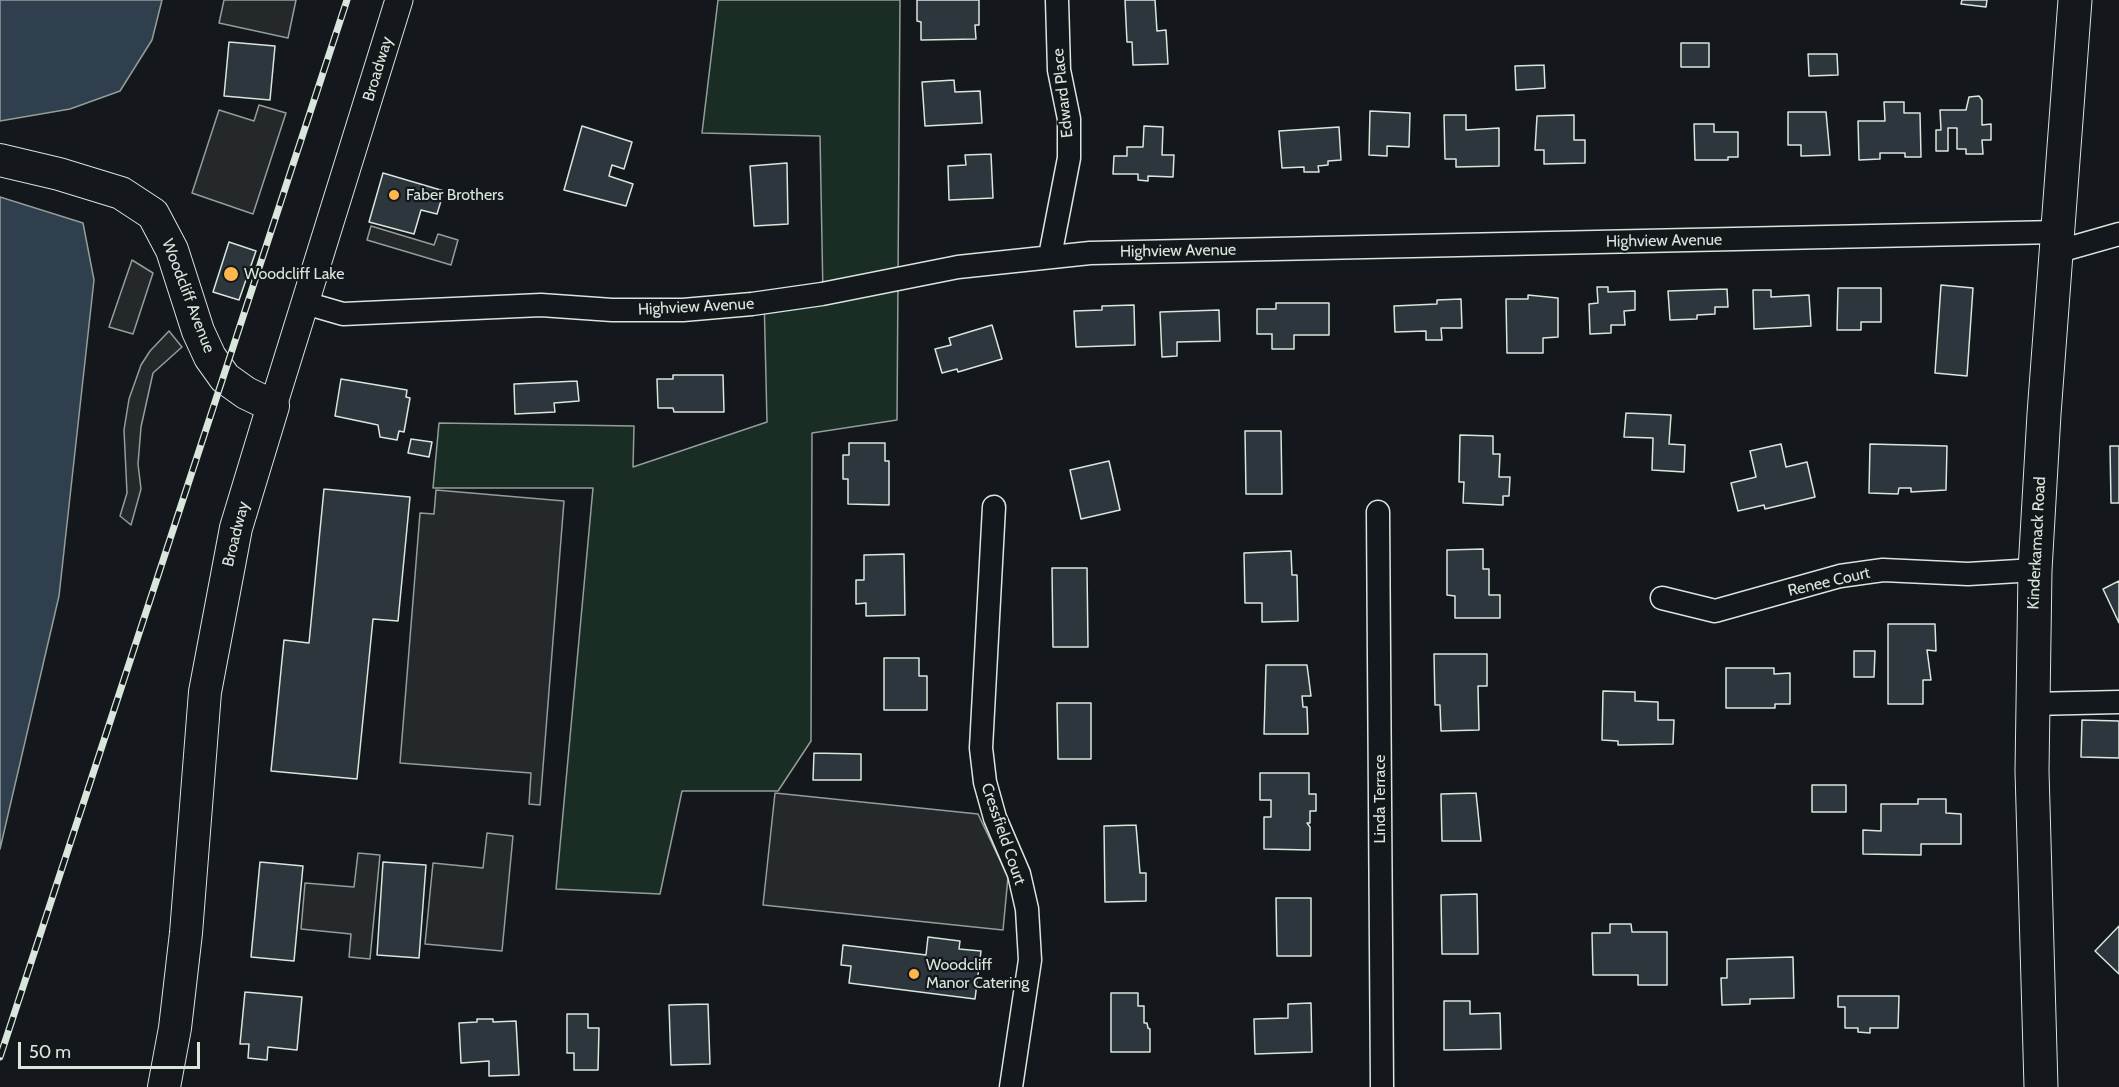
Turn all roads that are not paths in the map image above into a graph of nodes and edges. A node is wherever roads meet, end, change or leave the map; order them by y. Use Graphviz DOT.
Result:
graph roads {
  1 [pos="399,0"];
  2 [pos="1057,0"];
  3 [pos="2074,0"];
  4 [pos="0,160"];
  5 [pos="2119,234"];
  6 [pos="2056,242"];
  7 [pos="1050,256"];
  8 [pos="305,303"];
  9 [pos="273,405"];
  10 [pos="994,507"];
  11 [pos="1378,512"];
  12 [pos="2035,570"];
  13 [pos="1662,597"];
  14 [pos="2119,702"];
  15 [pos="2032,704"];
  16 [pos="164,1087"];
  17 [pos="1011,1087"];
  18 [pos="1383,1087"];
  19 [pos="2041,1087"];
  1 -- 8 [label="street, Broadway"];
  2 -- 7 [label="street, Edward Place"];
  3 -- 6 [label="main road, Kinderkamack Road"];
  4 -- 9 [label="main road, Woodcliff Avenue"];
  5 -- 6 [label="street, Highview Avenue"];
  6 -- 7 [label="street, Highview Avenue"];
  6 -- 12 [label="main road, Kinderkamack Road"];
  7 -- 8 [label="street, Highview Avenue"];
  8 -- 9 [label="street, Broadway"];
  9 -- 16 [label="main road, Broadway"];
  10 -- 17 [label="street, Cressfield Court"];
  11 -- 18 [label="street, Linda Terrace"];
  12 -- 13 [label="street, Renee Court"];
  12 -- 15 [label="main road, Kinderkamack Road"];
  14 -- 15 [label="street"];
  15 -- 19 [label="main road, Kinderkamack Road"];
}
